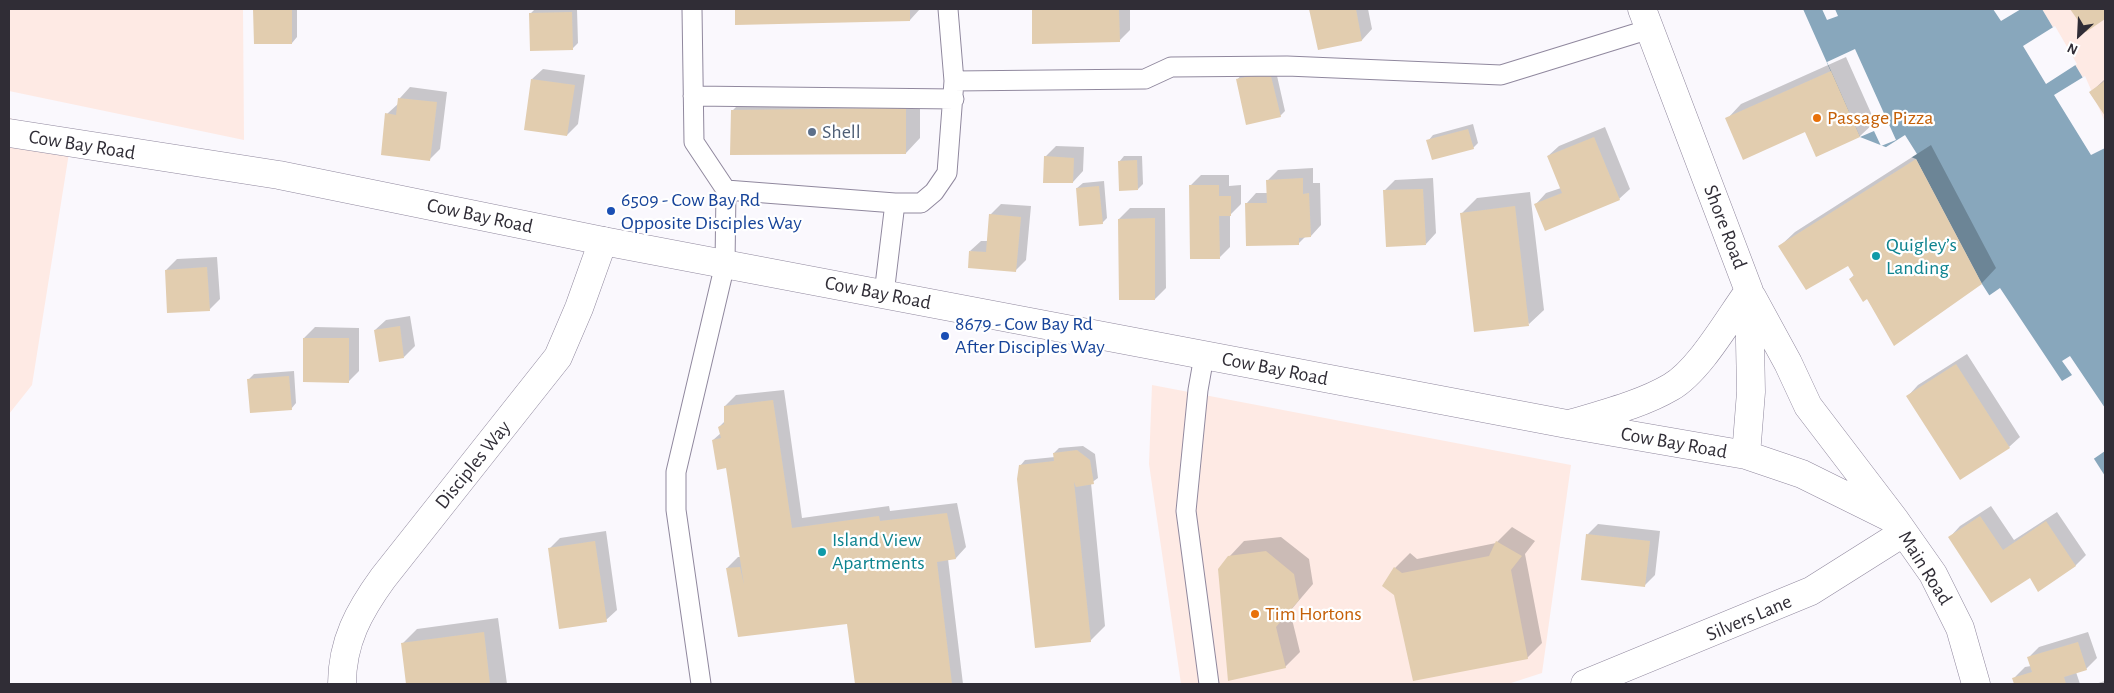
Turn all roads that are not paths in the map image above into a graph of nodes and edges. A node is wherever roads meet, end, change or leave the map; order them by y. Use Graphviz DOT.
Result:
graph roads {
  1 [pos="692,9"];
  2 [pos="948,9"];
  3 [pos="1646,19"];
  4 [pos="954,90"];
  5 [pos="693,96"];
  6 [pos="9,133"];
  7 [pos="726,190"];
  8 [pos="895,203"];
  9 [pos="603,241"];
  10 [pos="725,264"];
  11 [pos="1749,291"];
  12 [pos="884,294"];
  13 [pos="1204,356"];
  14 [pos="1567,424"];
  15 [pos="1746,455"];
  16 [pos="1899,526"];
  17 [pos="342,684"];
  18 [pos="701,684"];
  19 [pos="1209,684"];
  20 [pos="1585,684"];
  21 [pos="1976,684"];
  1 -- 5 [label="lane"];
  2 -- 4 [label="lane"];
  3 -- 4 [label="lane"];
  3 -- 11 [label="main road, Shore Road"];
  4 -- 5 [label="lane"];
  4 -- 8 [label="lane"];
  5 -- 7 [label="lane"];
  6 -- 9 [label="main road, Cow Bay Road"];
  7 -- 8 [label="lane"];
  7 -- 10 [label="lane"];
  8 -- 12 [label="lane"];
  9 -- 10 [label="main road, Cow Bay Road"];
  9 -- 17 [label="main road, Disciples Way"];
  10 -- 12 [label="main road, Cow Bay Road"];
  10 -- 18 [label="lane"];
  11 -- 14 [label="main road"];
  11 -- 15 [label="main road, Shore Road"];
  11 -- 16 [label="main road"];
  12 -- 13 [label="main road, Cow Bay Road"];
  13 -- 14 [label="main road, Cow Bay Road"];
  13 -- 19 [label="lane"];
  14 -- 15 [label="main road, Cow Bay Road"];
  15 -- 16 [label="main road, Main Road"];
  16 -- 20 [label="main road, Silvers Lane"];
  16 -- 21 [label="main road, Main Road"];
}
